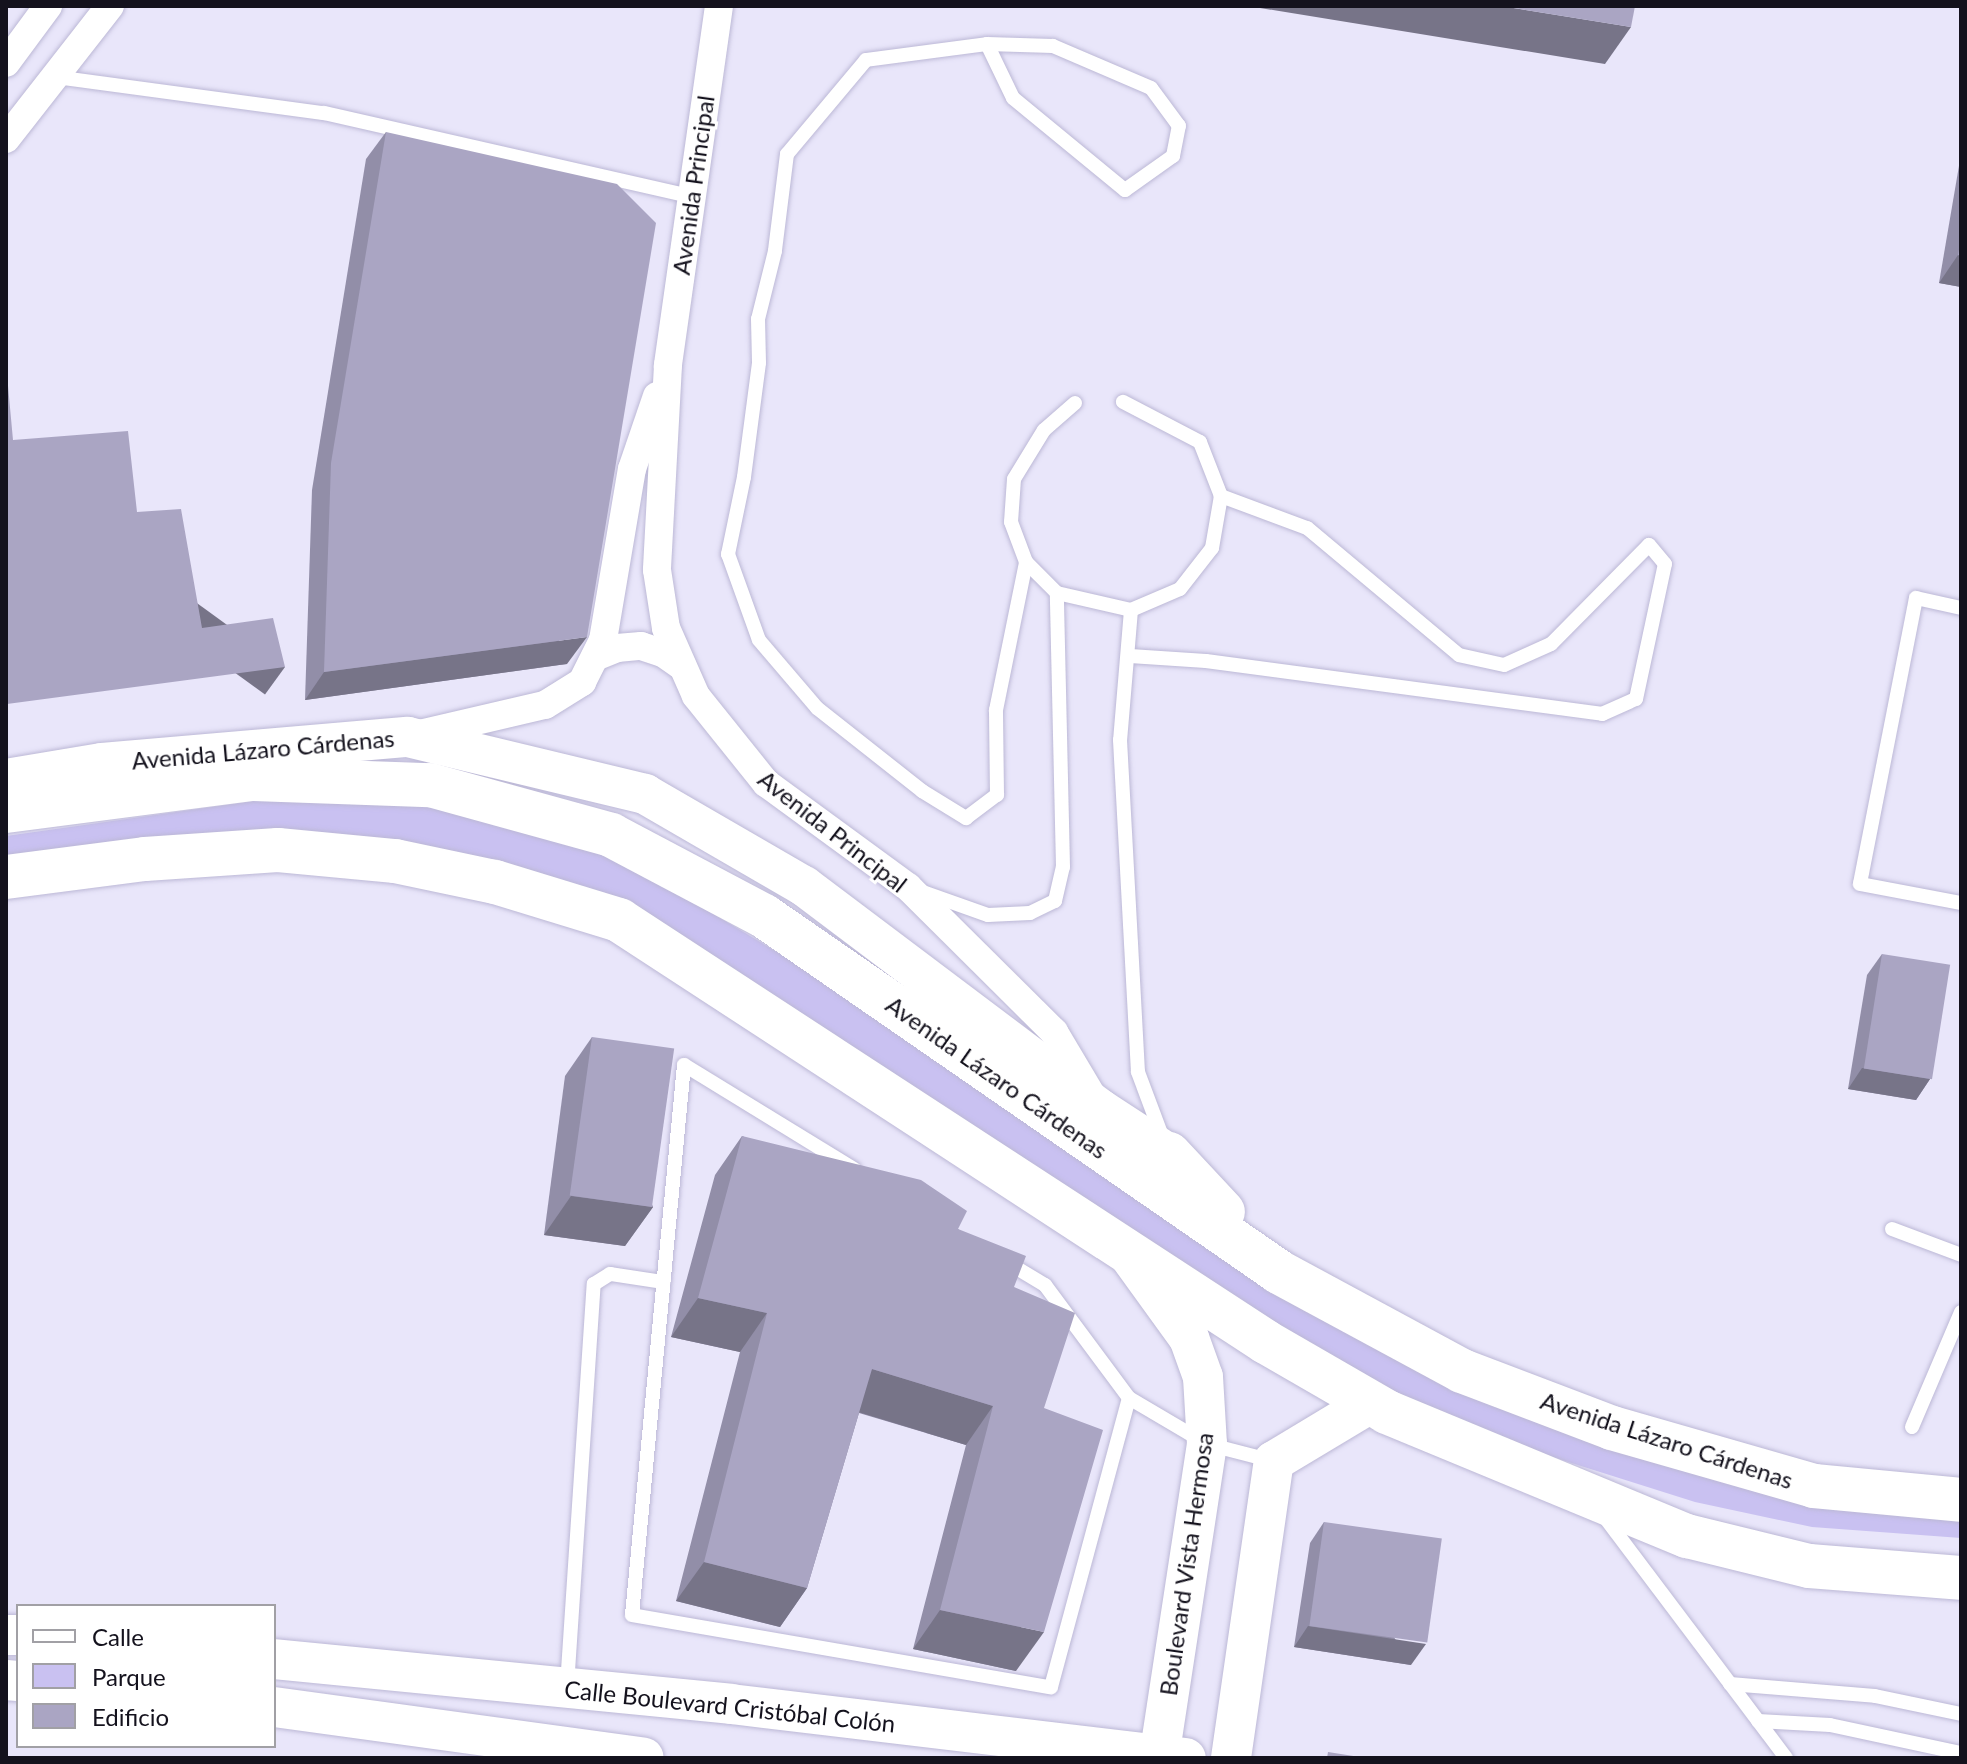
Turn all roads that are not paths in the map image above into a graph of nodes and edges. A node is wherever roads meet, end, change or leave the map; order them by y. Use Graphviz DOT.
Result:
graph roads {
  1 [pos="48,6"];
  2 [pos="110,6"];
  3 [pos="719,6"];
  4 [pos="987,44"];
  5 [pos="6,63"];
  6 [pos="55,76"];
  7 [pos="6,139"];
  8 [pos="690,196"];
  9 [pos="668,365"];
  10 [pos="1123,402"];
  11 [pos="1075,403"];
  12 [pos="1221,496"];
  13 [pos="1026,562"];
  14 [pos="1057,593"];
  15 [pos="1961,608"];
  16 [pos="1131,610"];
  17 [pos="1130,656"];
  18 [pos="595,657"];
  19 [pos="683,667"];
  20 [pos="408,737"];
  21 [pos="6,779"];
  22 [pos="6,811"];
  23 [pos="6,877"];
  24 [pos="908,887"];
  25 [pos="1961,903"];
  26 [pos="1100,1109"];
  27 [pos="1169,1154"];
  28 [pos="871,1179"];
  29 [pos="1892,1229"];
  30 [pos="1123,1248"];
  31 [pos="991,1252"];
  32 [pos="1961,1255"];
  33 [pos="1279,1272"];
  34 [pos="663,1282"];
  35 [pos="1961,1312"];
  36 [pos="1129,1398"];
  37 [pos="1372,1402"];
  38 [pos="1912,1427"];
  39 [pos="1207,1444"];
  40 [pos="1274,1461"];
  41 [pos="1592,1498"];
  42 [pos="1961,1500"];
  43 [pos="1961,1578"];
  44 [pos="276,1659"];
  45 [pos="1730,1684"];
  46 [pos="567,1688"];
  47 [pos="276,1707"];
  48 [pos="1961,1714"];
  49 [pos="1758,1721"];
  50 [pos="1961,1753"];
  51 [pos="1168,1757"];
  52 [pos="644,1758"];
  53 [pos="1231,1758"];
  54 [pos="1786,1758"];
  1 -- 5 [label="street"];
  2 -- 6 [label="street"];
  3 -- 8 [label="street, Avenida Principal"];
  4 -- 4 [label="lane"];
  4 -- 13 [label="lane"];
  6 -- 7 [label="street"];
  6 -- 8 [label="lane"];
  8 -- 9 [label="street, Avenida Principal"];
  9 -- 18 [label="street, Avenida Principal"];
  9 -- 19 [label="street, Avenida Principal"];
  10 -- 12 [label="lane"];
  11 -- 13 [label="lane"];
  12 -- 16 [label="lane"];
  12 -- 17 [label="lane"];
  13 -- 14 [label="lane"];
  14 -- 16 [label="lane"];
  14 -- 24 [label="lane"];
  15 -- 25 [label="lane"];
  16 -- 17 [label="lane"];
  17 -- 27 [label="lane"];
  18 -- 19 [label="street"];
  18 -- 20 [label="street, Avenida Principal"];
  19 -- 24 [label="street, Avenida Principal"];
  20 -- 21 [label="street, Avenida Lázaro Cárdenas"];
  20 -- 26 [label="street, Avenida Lázaro Cárdenas"];
  22 -- 33 [label="highway, Avenida Lázaro Cárdenas"];
  23 -- 30 [label="highway"];
  24 -- 26 [label="street, Avenida Principal"];
  26 -- 27 [label="street, Avenida Lázaro Cárdenas"];
  27 -- 33 [label="highway"];
  28 -- 34 [label="lane"];
  29 -- 32 [label="lane"];
  30 -- 37 [label="highway"];
  30 -- 39 [label="street, Boulevard Vista Hermosa"];
  31 -- 36 [label="lane"];
  33 -- 42 [label="highway, Avenida Lázaro Cárdenas"];
  34 -- 36 [label="lane"];
  34 -- 46 [label="lane"];
  35 -- 38 [label="lane"];
  36 -- 39 [label="lane"];
  37 -- 40 [label="street"];
  37 -- 41 [label="highway"];
  39 -- 40 [label="lane"];
  39 -- 51 [label="street, Boulevard Vista Hermosa"];
  40 -- 53 [label="street"];
  41 -- 43 [label="highway"];
  41 -- 45 [label="lane"];
  44 -- 46 [label="street, Calle Boulevard Cristóbal Colón"];
  45 -- 48 [label="lane"];
  45 -- 49 [label="lane"];
  46 -- 51 [label="street, Calle Boulevard Cristóbal Colón"];
  47 -- 52 [label="street"];
  49 -- 50 [label="lane"];
  49 -- 54 [label="lane"];
}
